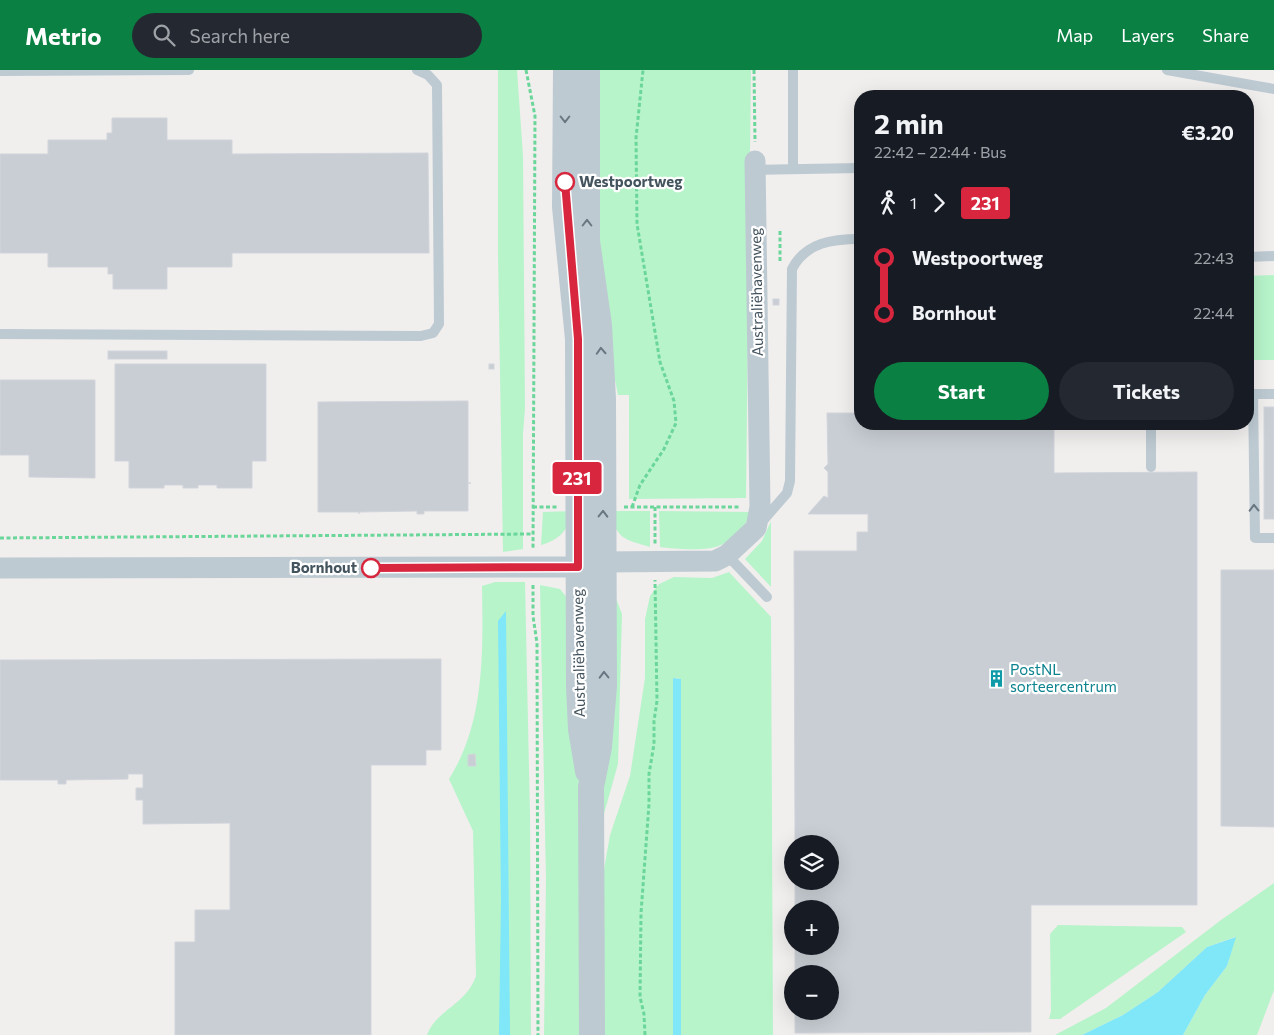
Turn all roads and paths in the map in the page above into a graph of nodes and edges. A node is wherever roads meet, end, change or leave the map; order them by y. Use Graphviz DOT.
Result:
graph roads {
  1 [pos="189,70"];
  2 [pos="417,70"];
  3 [pos="526,70"];
  4 [pos="566,70"];
  5 [pos="586,70"];
  6 [pos="643,70"];
  7 [pos="754,70"];
  8 [pos="793,70"];
  9 [pos="1167,70"];
  10 [pos="0,71"];
  11 [pos="1274,88"];
  12 [pos="755,165"];
  13 [pos="854,168"];
  14 [pos="793,169"];
  15 [pos="854,240"];
  16 [pos="1274,256"];
  17 [pos="1254,257"];
  18 [pos="0,334"];
  19 [pos="1254,394"];
  20 [pos="1274,394"];
  21 [pos="1151,430"];
  22 [pos="1254,430"];
  23 [pos="1151,466"];
  24 [pos="533,507"];
  25 [pos="577,507"];
  26 [pos="603,507"];
  27 [pos="632,507"];
  28 [pos="655,507"];
  29 [pos="760,507"];
  30 [pos="756,528"];
  31 [pos="533,534"];
  32 [pos="0,538"];
  33 [pos="1274,538"];
  34 [pos="533,548"];
  35 [pos="727,555"];
  36 [pos="603,562"];
  37 [pos="655,562"];
  38 [pos="578,567"];
  39 [pos="0,568"];
  40 [pos="533,583"];
  41 [pos="766,597"];
  42 [pos="591,786"];
  43 [pos="538,1035"];
  44 [pos="592,1035"];
  45 [pos="645,1035"];
  1 -- 10 [label="lane"];
  2 -- 18 [label="lane"];
  3 -- 24 [label="path"];
  4 -- 25 [label="street, Australiëhavenweg, one-way"];
  26 -- 5 [label="street, Australiëhavenweg, one-way"];
  6 -- 27 [label="path"];
  7 -- 12 [label="path"];
  8 -- 14 [label="lane"];
  9 -- 11 [label="lane"];
  12 -- 14 [label="lane"];
  12 -- 29 [label="street, Australiëhavenweg"];
  13 -- 14 [label="lane"];
  15 -- 30 [label="lane"];
  16 -- 17 [label="lane"];
  19 -- 20 [label="lane, one-way"];
  21 -- 23 [label="lane"];
  33 -- 22 [label="lane, one-way"];
  24 -- 25 [label="path"];
  24 -- 31 [label="path"];
  25 -- 38 [label="street, Australiëhavenweg"];
  26 -- 27 [label="path"];
  36 -- 26 [label="street, Australiëhavenweg, one-way"];
  27 -- 28 [label="path"];
  28 -- 29 [label="path"];
  28 -- 37 [label="path"];
  29 -- 30 [label="street, Australiëhavenweg"];
  30 -- 35 [label="street"];
  31 -- 32 [label="path"];
  31 -- 34 [label="path"];
  35 -- 37 [label="street"];
  35 -- 41 [label="lane"];
  36 -- 37 [label="street"];
  36 -- 38 [label="street"];
  42 -- 36 [label="street, Australiëhavenweg, one-way"];
  37 -- 45 [label="path"];
  38 -- 39 [label="street"];
  38 -- 42 [label="street, Australiëhavenweg"];
  40 -- 43 [label="path"];
  42 -- 44 [label="street, Australiëhavenweg"];
}
